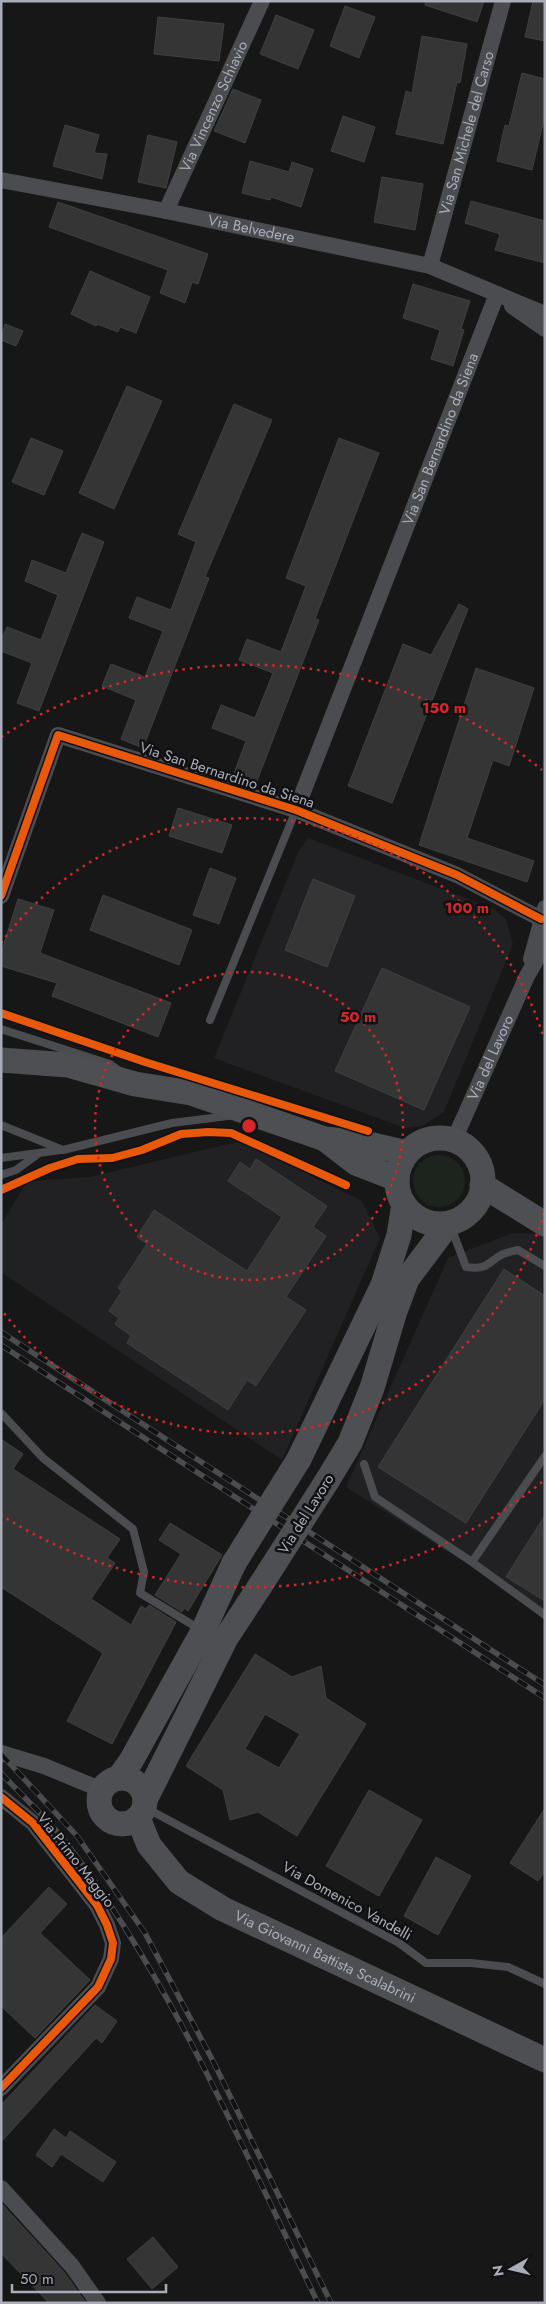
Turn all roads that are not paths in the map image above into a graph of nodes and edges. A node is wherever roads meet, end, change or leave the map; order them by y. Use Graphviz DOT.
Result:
graph roads {
  1 [pos="262,1"];
  2 [pos="503,1"];
  3 [pos="1,180"];
  4 [pos="166,211"];
  5 [pos="430,266"];
  6 [pos="497,294"];
  7 [pos="545,314"];
  8 [pos="545,328"];
  9 [pos="296,810"];
  10 [pos="1,896"];
  11 [pos="543,913"];
  12 [pos="545,945"];
  13 [pos="526,976"];
  14 [pos="210,1020"];
  15 [pos="1,1029"];
  16 [pos="1,1060"];
  17 [pos="135,1084"];
  18 [pos="262,1119"];
  19 [pos="1,1125"];
  20 [pos="325,1140"];
  21 [pos="454,1140"];
  22 [pos="64,1150"];
  23 [pos="39,1153"];
  24 [pos="407,1153"];
  25 [pos="1,1158"];
  26 [pos="1,1175"];
  27 [pos="397,1179"];
  28 [pos="482,1186"];
  29 [pos="404,1204"];
  30 [pos="472,1210"];
  31 [pos="537,1221"];
  32 [pos="449,1223"];
  33 [pos="545,1266"];
  34 [pos="1,1413"];
  35 [pos="545,1456"];
  36 [pos="364,1464"];
  37 [pos="472,1562"];
  38 [pos="545,1615"];
  39 [pos="203,1631"];
  40 [pos="1,1753"];
  41 [pos="110,1784"];
  42 [pos="1,1797"];
  43 [pos="136,1812"];
  44 [pos="545,1984"];
  45 [pos="545,2060"];
  46 [pos="1,2088"];
  47 [pos="1,2188"];
  48 [pos="98,2303"];
  1 -- 4 [label="street, Via Vincenzo Schiavio"];
  2 -- 5 [label="street, Via San Michele del Carso"];
  3 -- 4 [label="street, Via Belvedere"];
  4 -- 5 [label="street, Via Belvedere"];
  5 -- 6 [label="street, Via Belvedere"];
  6 -- 7 [label="street, Via Belvedere"];
  6 -- 8 [label="street, Via Belvedere"];
  6 -- 9 [label="street, Via San Bernardino da Siena"];
  9 -- 10 [label="street, Via San Bernardino da Siena"];
  9 -- 11 [label="street, Via San Bernardino da Siena"];
  9 -- 14 [label="lane, Via San Bernardino da Siena"];
  11 -- 13 [label="street, Via del Lavoro"];
  12 -- 13 [label="street, Via del Lavoro"];
  13 -- 21 [label="street, Via del Lavoro"];
  15 -- 17 [label="lane"];
  16 -- 17 [label="main road"];
  17 -- 18 [label="main road"];
  18 -- 20 [label="main road"];
  18 -- 22 [label="lane"];
  19 -- 22 [label="lane"];
  20 -- 24 [label="main road"];
  20 -- 27 [label="main road"];
  21 -- 24 [label="main road"];
  21 -- 28 [label="main road"];
  22 -- 23 [label="lane"];
  23 -- 25 [label="lane"];
  23 -- 26 [label="lane"];
  24 -- 27 [label="main road"];
  27 -- 29 [label="main road"];
  28 -- 30 [label="main road"];
  28 -- 31 [label="main road"];
  29 -- 32 [label="main road"];
  29 -- 39 [label="main road, bridge"];
  30 -- 31 [label="main road"];
  30 -- 32 [label="main road"];
  32 -- 33 [label="lane"];
  32 -- 43 [label="main road, Via del Lavoro, bridge"];
  34 -- 39 [label="lane"];
  35 -- 37 [label="lane"];
  36 -- 37 [label="lane"];
  37 -- 38 [label="lane"];
  39 -- 41 [label="main road"];
  40 -- 41 [label="street"];
  41 -- 43 [label="main road"];
  41 -- 43 [label="main road"];
  42 -- 46 [label="street, Via Primo Maggio"];
  43 -- 44 [label="lane, Via Domenico Vandelli"];
  43 -- 45 [label="main road, Via Giovanni Battista Scalabrini"];
  47 -- 48 [label="street"];
}
